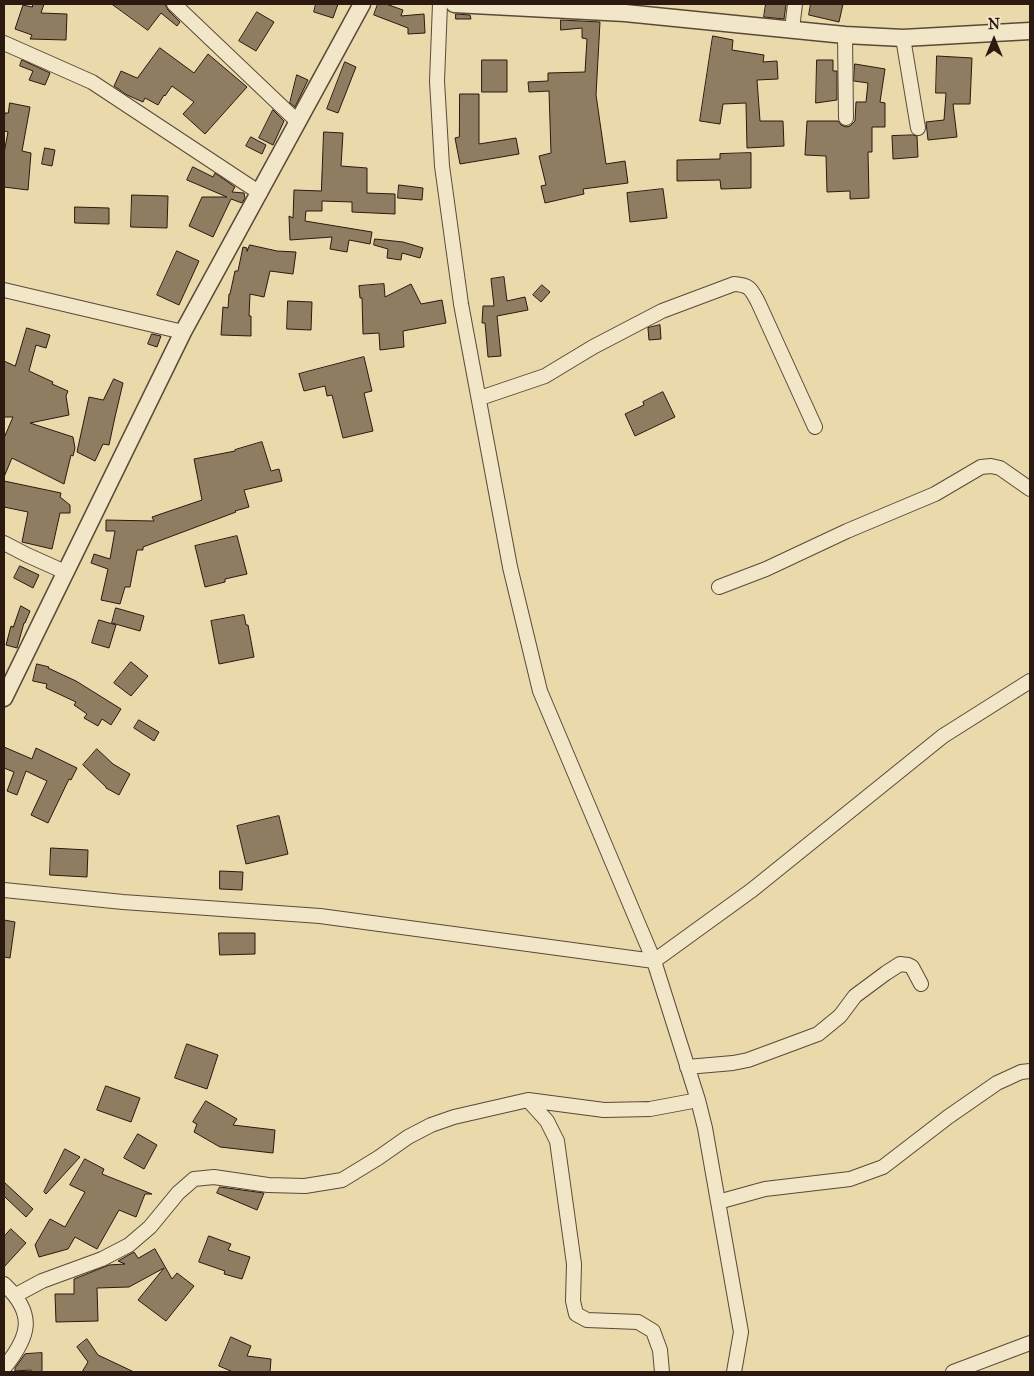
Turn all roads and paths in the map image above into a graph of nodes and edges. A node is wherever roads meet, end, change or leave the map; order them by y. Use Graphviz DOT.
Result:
graph roads {
  1 [pos="174,4"];
  2 [pos="362,4"];
  3 [pos="440,4"];
  4 [pos="454,4"];
  5 [pos="795,4"];
  6 [pos="627,8"];
  7 [pos="792,29"];
  8 [pos="1030,31"];
  9 [pos="845,35"];
  10 [pos="903,38"];
  11 [pos="4,42"];
  12 [pos="846,118"];
  13 [pos="298,122"];
  14 [pos="918,128"];
  15 [pos="260,193"];
  16 [pos="4,290"];
  17 [pos="183,332"];
  18 [pos="480,398"];
  19 [pos="815,427"];
  20 [pos="1030,489"];
  21 [pos="4,543"];
  22 [pos="65,572"];
  23 [pos="719,587"];
  24 [pos="1030,681"];
  25 [pos="4,698"];
  26 [pos="4,890"];
  27 [pos="654,961"];
  28 [pos="921,984"];
  29 [pos="687,1067"];
  30 [pos="1030,1071"];
  31 [pos="528,1100"];
  32 [pos="698,1100"];
  33 [pos="718,1202"];
  34 [pos="4,1284"];
  35 [pos="16,1295"];
  36 [pos="1030,1343"];
  37 [pos="4,1368"];
  38 [pos="662,1372"];
  39 [pos="734,1372"];
  40 [pos="953,1372"];
  1 -- 13 [label="street"];
  2 -- 13 [label="street"];
  3 -- 18 [label="street"];
  4 -- 6 [label="street"];
  5 -- 7 [label="street"];
  6 -- 7 [label="street"];
  7 -- 9 [label="street"];
  8 -- 10 [label="street"];
  9 -- 10 [label="street"];
  9 -- 12 [label="street"];
  10 -- 14 [label="street"];
  11 -- 15 [label="street"];
  13 -- 15 [label="street"];
  15 -- 17 [label="street"];
  16 -- 17 [label="street"];
  17 -- 22 [label="street"];
  18 -- 19 [label="street"];
  18 -- 27 [label="street"];
  20 -- 23 [label="street"];
  21 -- 22 [label="street"];
  22 -- 25 [label="street"];
  24 -- 27 [label="street"];
  26 -- 27 [label="street"];
  27 -- 29 [label="street"];
  28 -- 29 [label="street"];
  29 -- 32 [label="street"];
  30 -- 33 [label="street"];
  31 -- 32 [label="street"];
  31 -- 35 [label="street"];
  31 -- 38 [label="street"];
  32 -- 33 [label="street"];
  33 -- 39 [label="street"];
  34 -- 35 [label="street"];
  35 -- 37 [label="street"];
  36 -- 40 [label="street"];
}
